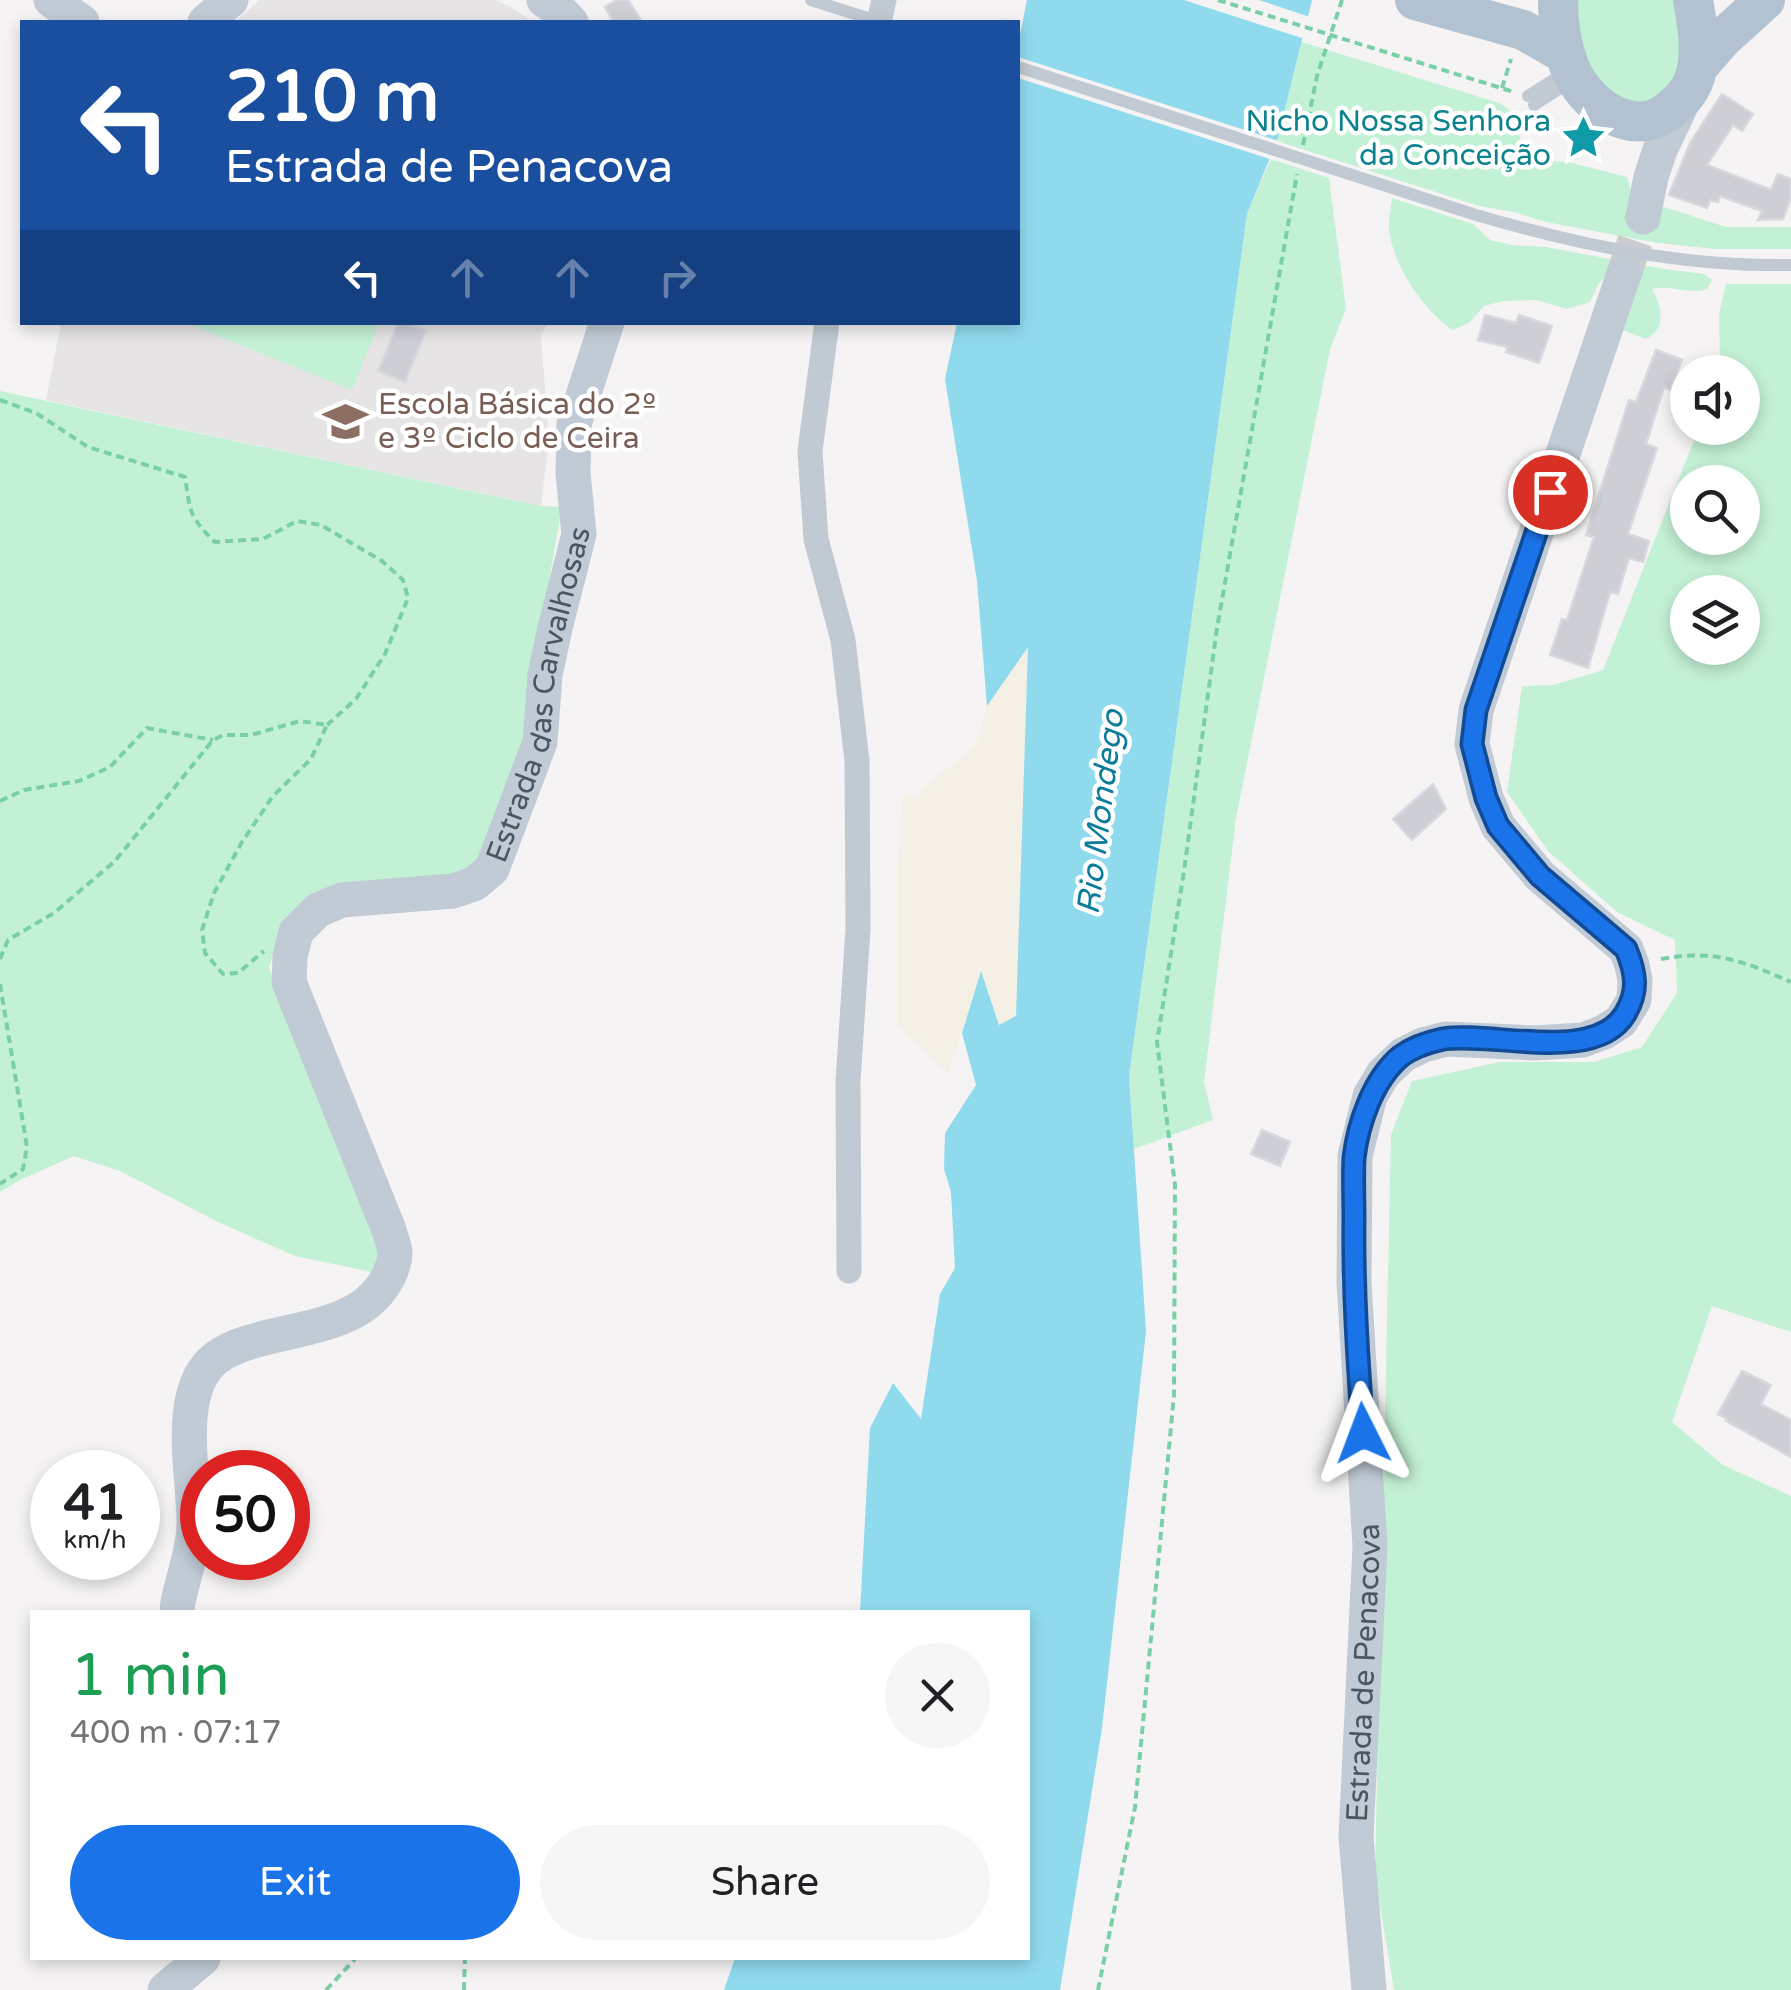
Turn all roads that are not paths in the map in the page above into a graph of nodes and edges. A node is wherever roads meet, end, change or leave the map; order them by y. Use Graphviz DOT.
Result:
graph roads {
  1 [pos="51,0"];
  2 [pos="231,0"];
  3 [pos="544,0"];
  4 [pos="811,0"];
  5 [pos="1415,0"];
  6 [pos="1532,0"];
  7 [pos="1558,0"];
  8 [pos="1693,0"];
  9 [pos="1765,0"];
  10 [pos="1478,5"];
  11 [pos="79,20"];
  12 [pos="207,20"];
  13 [pos="569,20"];
  14 [pos="874,20"];
  15 [pos="1570,67"];
  16 [pos="1020,68"];
  17 [pos="1690,84"];
  18 [pos="1531,100"];
  19 [pos="1612,116"];
  20 [pos="1650,178"];
  21 [pos="1644,217"];
  22 [pos="1791,265"];
  23 [pos="1624,274"];
  24 [pos="606,325"];
  25 [pos="826,325"];
  26 [pos="849,1271"];
  27 [pos="177,1610"];
  28 [pos="200,1960"];
  29 [pos="165,1990"];
  30 [pos="1369,1990"];
  1 -- 11 [label="main road"];
  2 -- 12 [label="main road"];
  3 -- 13 [label="main road"];
  4 -- 14 [label="lane"];
  5 -- 10 [label="main road"];
  6 -- 10 [label="main road"];
  7 -- 15 [label="main road"];
  8 -- 17 [label="main road"];
  9 -- 17 [label="main road"];
  10 -- 15 [label="main road"];
  15 -- 18 [label="lane"];
  15 -- 19 [label="main road"];
  16 -- 22 [label="lane"];
  17 -- 19 [label="main road"];
  17 -- 20 [label="main road"];
  19 -- 20 [label="main road"];
  20 -- 21 [label="main road"];
  23 -- 30 [label="main road, Estrada de Penacova"];
  24 -- 27 [label="main road, Estrada das Carvalhosas"];
  25 -- 26 [label="street"];
  28 -- 29 [label="main road"];
}
